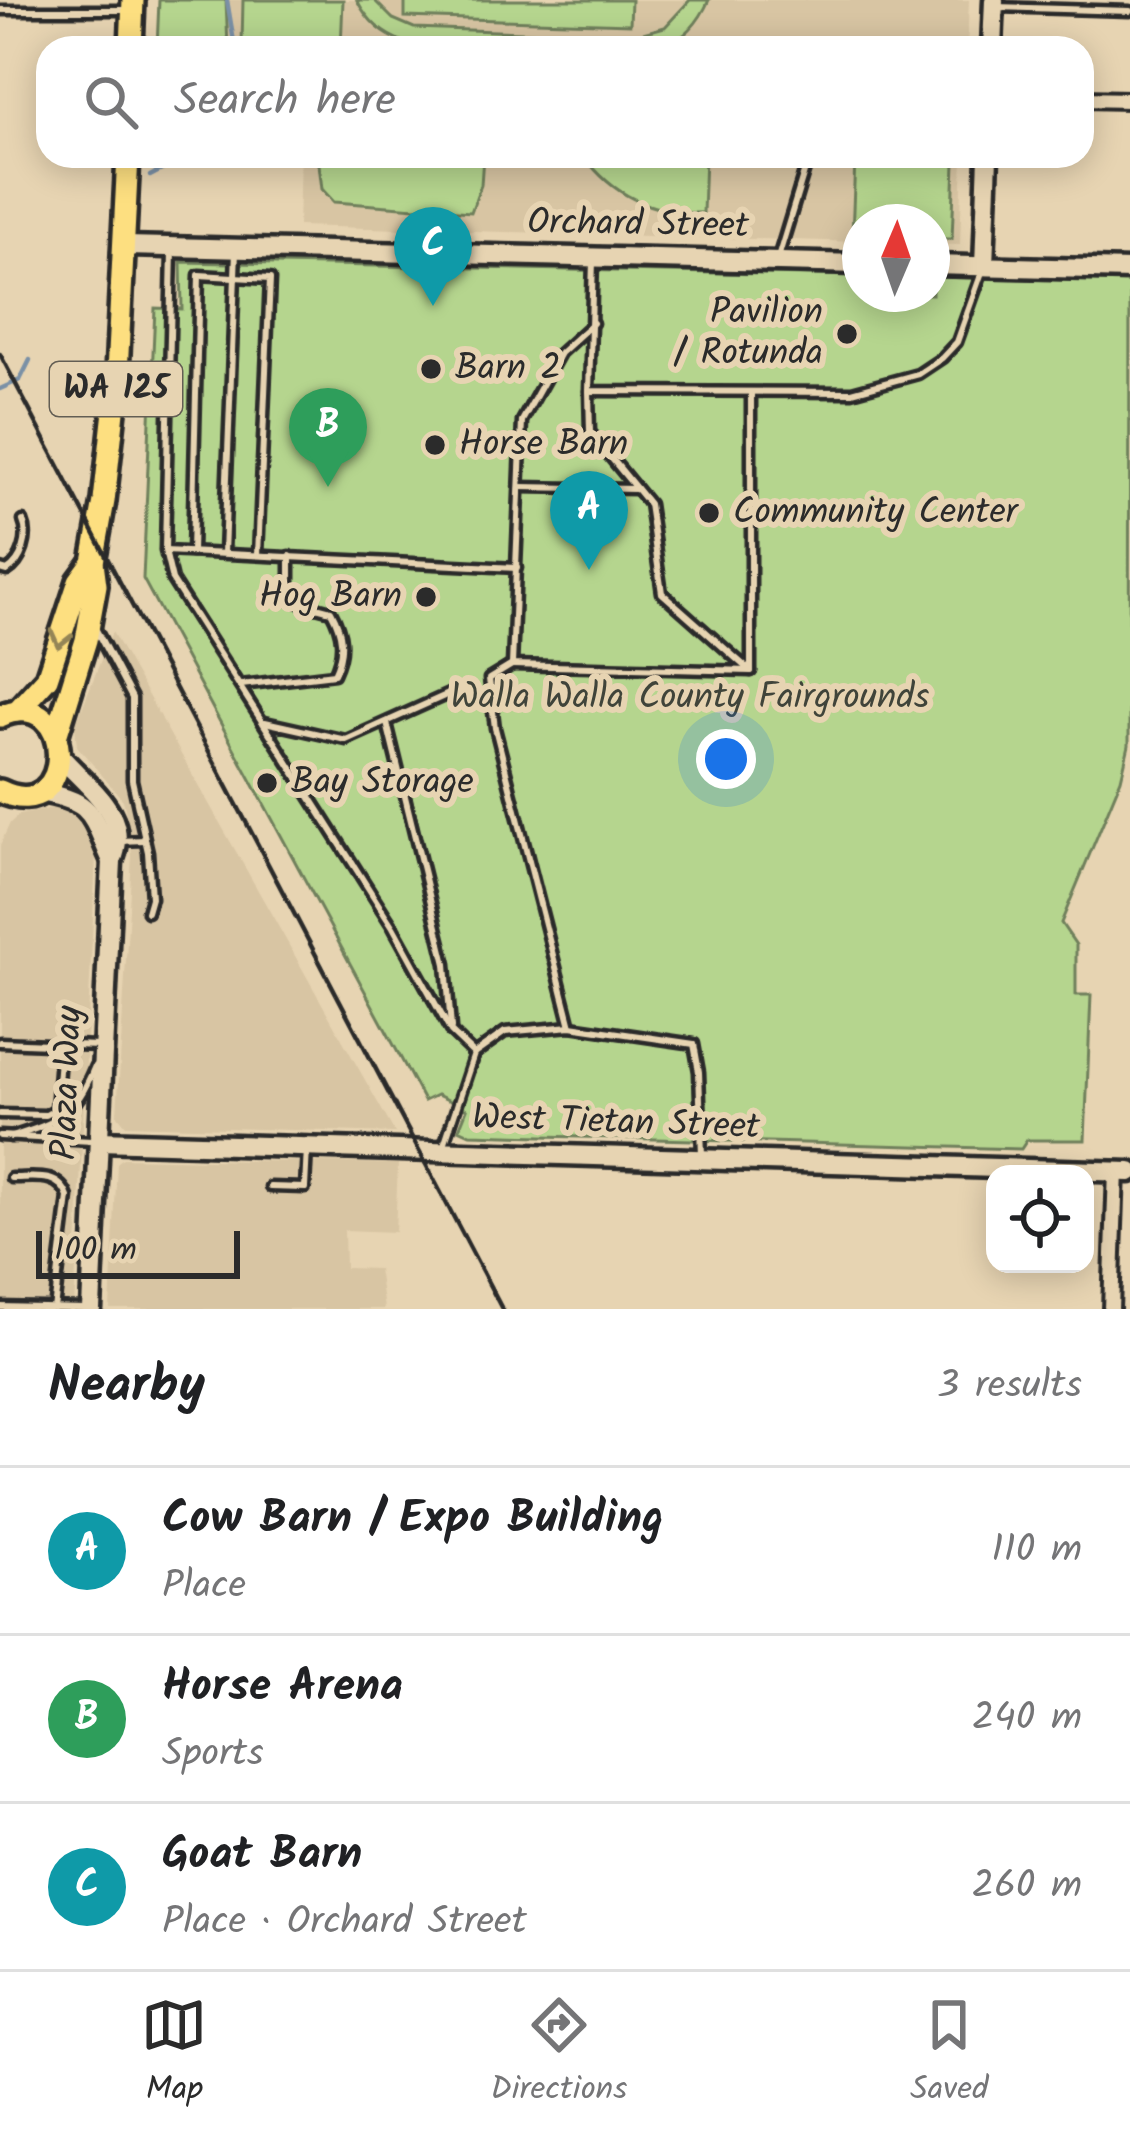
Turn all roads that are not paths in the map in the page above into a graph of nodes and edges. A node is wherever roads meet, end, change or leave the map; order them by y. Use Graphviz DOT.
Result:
graph roads {
  1 [pos="993,3"];
  2 [pos="133,5"];
  3 [pos="0,10"];
  4 [pos="1130,11"];
  5 [pos="132,36"];
  6 [pos="992,36"];
  7 [pos="1094,99"];
  8 [pos="1130,100"];
  9 [pos="128,168"];
  10 [pos="805,168"];
  11 [pos="988,168"];
  12 [pos="126,246"];
  13 [pos="172,247"];
  14 [pos="236,249"];
  15 [pos="593,257"];
  16 [pos="777,262"];
  17 [pos="842,264"];
  18 [pos="950,265"];
  19 [pos="984,266"];
  20 [pos="1130,270"];
  21 [pos="235,277"];
  22 [pos="593,323"];
  23 [pos="589,391"];
  24 [pos="751,391"];
  25 [pos="520,487"];
  26 [pos="637,489"];
  27 [pos="22,520"];
  28 [pos="165,551"];
  29 [pos="192,552"];
  30 [pos="224,553"];
  31 [pos="257,555"];
  32 [pos="290,556"];
  33 [pos="92,562"];
  34 [pos="0,566"];
  35 [pos="518,568"];
  36 [pos="90,617"];
  37 [pos="512,665"];
  38 [pos="751,671"];
  39 [pos="241,685"];
  40 [pos="454,692"];
  41 [pos="9,714"];
  42 [pos="265,722"];
  43 [pos="387,723"];
  44 [pos="58,747"];
  45 [pos="20,794"];
  46 [pos="0,814"];
  47 [pos="145,840"];
  48 [pos="115,851"];
  49 [pos="147,912"];
  50 [pos="571,1025"];
  51 [pos="451,1032"];
  52 [pos="0,1042"];
  53 [pos="61,1045"];
  54 [pos="103,1046"];
  55 [pos="474,1054"];
  56 [pos="0,1114"];
  57 [pos="0,1136"];
  58 [pos="11,1137"];
  59 [pos="99,1141"];
  60 [pos="307,1147"];
  61 [pos="442,1150"];
  62 [pos="702,1158"];
  63 [pos="1123,1171"];
  64 [pos="11,1178"];
  65 [pos="270,1187"];
  66 [pos="0,1307"];
  67 [pos="54,1308"];
  68 [pos="91,1309"];
  69 [pos="1111,1309"];
  1 -- 4 [label="lane"];
  1 -- 6 [label="main road"];
  2 -- 3 [label="lane"];
  2 -- 5 [label="main road"];
  7 -- 8 [label="street"];
  9 -- 12 [label="main road, WA 125"];
  10 -- 16 [label="lane"];
  11 -- 19 [label="main road"];
  12 -- 13 [label="main road, Orchard Street"];
  12 -- 33 [label="main road, WA 125"];
  13 -- 14 [label="main road, Orchard Street"];
  13 -- 28 [label="lane"];
  14 -- 15 [label="main road, Orchard Street"];
  14 -- 21 [label="lane"];
  15 -- 16 [label="main road, Orchard Street"];
  15 -- 22 [label="lane"];
  16 -- 17 [label="main road, Orchard Street"];
  18 -- 19 [label="main road"];
  19 -- 20 [label="main road"];
  19 -- 24 [label="lane"];
  21 -- 29 [label="lane"];
  21 -- 30 [label="lane"];
  21 -- 31 [label="lane"];
  22 -- 23 [label="lane"];
  22 -- 25 [label="lane"];
  23 -- 24 [label="lane"];
  23 -- 26 [label="lane"];
  24 -- 38 [label="lane"];
  25 -- 26 [label="lane"];
  25 -- 35 [label="lane"];
  26 -- 38 [label="lane"];
  27 -- 34 [label="lane"];
  28 -- 29 [label="lane"];
  28 -- 39 [label="lane"];
  29 -- 30 [label="lane"];
  30 -- 31 [label="lane"];
  31 -- 32 [label="lane"];
  32 -- 35 [label="lane"];
  32 -- 39 [label="lane"];
  33 -- 36 [label="main road, WA 125"];
  33 -- 41 [label="main road, WA 125, one-way"];
  35 -- 37 [label="lane"];
  36 -- 44 [label="main road, WA 125"];
  36 -- 47 [label="lane"];
  37 -- 38 [label="lane"];
  37 -- 50 [label="lane"];
  39 -- 42 [label="lane"];
  40 -- 43 [label="lane"];
  41 -- 44 [label="main road, WA 125"];
  42 -- 43 [label="lane"];
  42 -- 51 [label="lane"];
  43 -- 51 [label="lane"];
  44 -- 45 [label="main road, WA 125"];
  44 -- 48 [label="main road, Plaza Way"];
  45 -- 46 [label="main road, WA 125"];
  45 -- 48 [label="main road, Plaza Way"];
  47 -- 48 [label="lane"];
  47 -- 49 [label="lane"];
  48 -- 54 [label="main road, Plaza Way"];
  50 -- 55 [label="lane"];
  50 -- 62 [label="lane"];
  51 -- 55 [label="lane"];
  52 -- 53 [label="lane"];
  53 -- 54 [label="lane"];
  53 -- 56 [label="lane"];
  54 -- 58 [label="lane"];
  54 -- 59 [label="main road, Plaza Way"];
  55 -- 61 [label="lane"];
  57 -- 58 [label="lane"];
  58 -- 59 [label="lane"];
  59 -- 60 [label="main road, West Tietan Street"];
  59 -- 68 [label="main road, Plaza Way"];
  60 -- 61 [label="main road, West Tietan Street"];
  60 -- 65 [label="lane"];
  61 -- 62 [label="main road, West Tietan Street"];
  62 -- 63 [label="main road, West Tietan Street"];
  63 -- 69 [label="street"];
  64 -- 67 [label="lane"];
  66 -- 67 [label="lane"];
  67 -- 68 [label="lane"];
}
